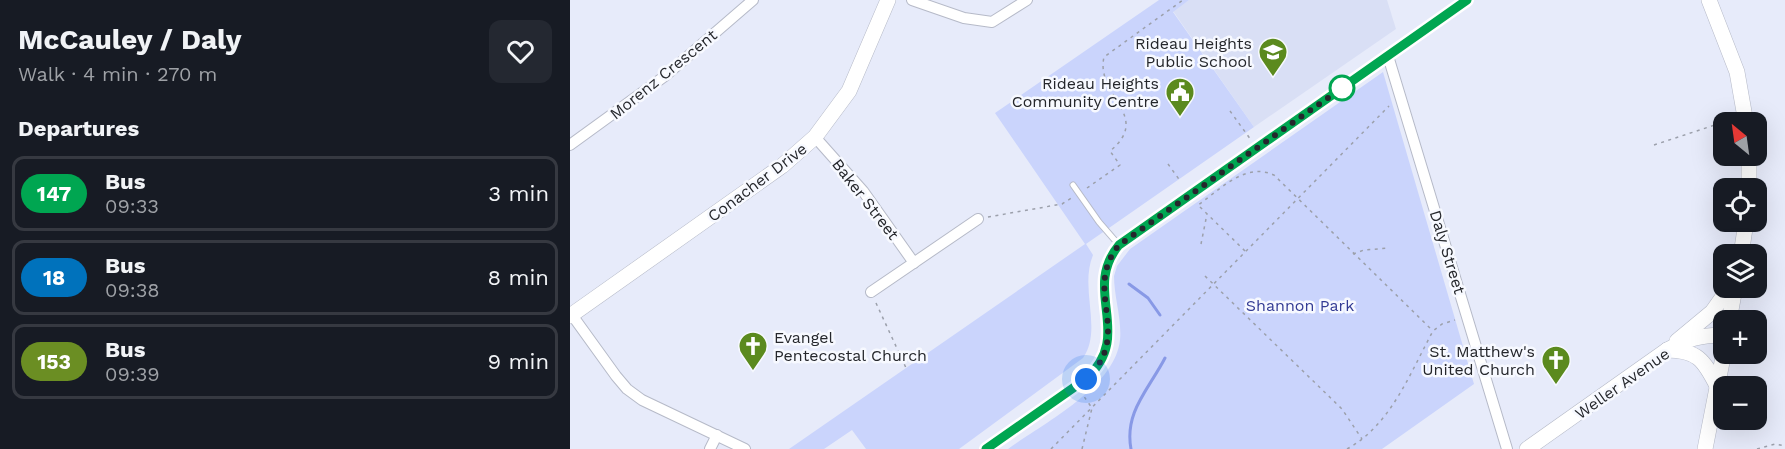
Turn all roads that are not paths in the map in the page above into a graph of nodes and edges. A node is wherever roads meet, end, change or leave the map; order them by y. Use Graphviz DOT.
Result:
graph roads {
  1 [pos="753,0"];
  2 [pos="888,0"];
  3 [pos="912,0"];
  4 [pos="1027,0"];
  5 [pos="1467,0"];
  6 [pos="1709,0"];
  7 [pos="1388,56"];
  8 [pos="1744,112"];
  9 [pos="815,137"];
  10 [pos="570,145"];
  11 [pos="1073,185"];
  12 [pos="978,219"];
  13 [pos="1119,245"];
  14 [pos="914,263"];
  15 [pos="871,292"];
  16 [pos="1722,298"];
  17 [pos="571,315"];
  18 [pos="1713,335"];
  19 [pos="1667,350"];
  20 [pos="1713,380"];
  21 [pos="1713,407"];
  22 [pos="717,435"];
  23 [pos="710,449"];
  24 [pos="745,449"];
  25 [pos="986,449"];
  26 [pos="1508,449"];
  27 [pos="1527,449"];
  28 [pos="1705,449"];
  1 -- 10 [label="street, Morenz Crescent"];
  2 -- 9 [label="street, Conacher Drive"];
  3 -- 4 [label="street"];
  5 -- 7 [label="street"];
  6 -- 8 [label="street"];
  7 -- 13 [label="street"];
  7 -- 26 [label="street, Daly Street"];
  9 -- 14 [label="street, Baker Street"];
  9 -- 17 [label="street, Conacher Drive"];
  11 -- 13 [label="lane"];
  12 -- 14 [label="street"];
  13 -- 25 [label="street"];
  14 -- 15 [label="street"];
  16 -- 19 [label="street"];
  17 -- 22 [label="street"];
  18 -- 19 [label="street, Weller Avenue"];
  19 -- 20 [label="street"];
  19 -- 27 [label="street, Weller Avenue"];
  21 -- 28 [label="street"];
  22 -- 23 [label="street"];
  22 -- 24 [label="street"];
}
